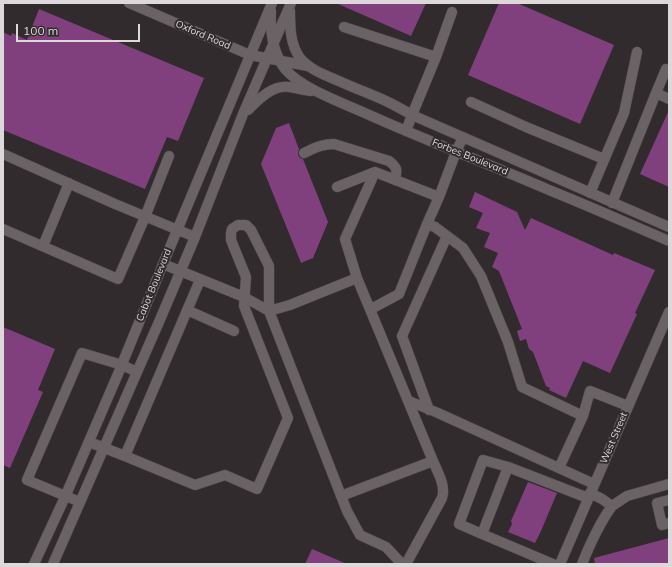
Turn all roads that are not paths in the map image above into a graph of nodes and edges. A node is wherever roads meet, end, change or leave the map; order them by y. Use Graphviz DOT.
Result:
graph roads {
  1 [pos="129,3"];
  2 [pos="272,4"];
  3 [pos="290,4"];
  4 [pos="452,12"];
  5 [pos="344,27"];
  6 [pos="274,43"];
  7 [pos="637,52"];
  8 [pos="250,55"];
  9 [pos="267,58"];
  10 [pos="436,58"];
  11 [pos="280,61"];
  12 [pos="308,66"];
  13 [pos="669,70"];
  14 [pos="320,93"];
  15 [pos="656,93"];
  16 [pos="669,99"];
  17 [pos="471,102"];
  18 [pos="243,114"];
  19 [pos="412,116"];
  20 [pos="406,131"];
  21 [pos="463,137"];
  22 [pos="456,152"];
  23 [pos="304,153"];
  24 [pos="3,154"];
  25 [pos="170,156"];
  26 [pos="604,159"];
  27 [pos="375,172"];
  28 [pos="395,180"];
  29 [pos="69,183"];
  30 [pos="337,187"];
  31 [pos="590,193"];
  32 [pos="439,198"];
  33 [pos="608,201"];
  34 [pos="599,211"];
  35 [pos="145,217"];
  36 [pos="427,224"];
  37 [pos="669,227"];
  38 [pos="3,229"];
  39 [pos="177,230"];
  40 [pos="447,236"];
  41 [pos="194,237"];
  42 [pos="669,241"];
  43 [pos="43,246"];
  44 [pos="163,264"];
  45 [pos="180,271"];
  46 [pos="357,278"];
  47 [pos="200,280"];
  48 [pos="244,297"];
  49 [pos="371,309"];
  50 [pos="187,310"];
  51 [pos="269,311"];
  52 [pos="669,312"];
  53 [pos="234,331"];
  54 [pos="122,365"];
  55 [pos="137,372"];
  56 [pos="409,401"];
  57 [pos="628,406"];
  58 [pos="429,410"];
  59 [pos="583,416"];
  60 [pos="89,442"];
  61 [pos="104,447"];
  62 [pos="125,456"];
  63 [pos="433,461"];
  64 [pos="508,467"];
  65 [pos="559,468"];
  66 [pos="669,484"];
  67 [pos="591,492"];
  68 [pos="341,496"];
  69 [pos="65,497"];
  70 [pos="669,500"];
  71 [pos="80,502"];
  72 [pos="612,506"];
  73 [pos="669,523"];
  74 [pos="482,534"];
  75 [pos="34,564"];
  76 [pos="53,564"];
  77 [pos="402,564"];
  78 [pos="406,564"];
  79 [pos="553,564"];
  80 [pos="560,564"];
  81 [pos="582,564"];
  1 -- 8 [label="street, Oxford Road"];
  2 -- 6 [label="street, Forbes Boulevard"];
  2 -- 8 [label="street, Cabot Boulevard"];
  3 -- 6 [label="street, Cabot Boulevard"];
  3 -- 12 [label="street, Forbes Boulevard"];
  4 -- 10 [label="street"];
  5 -- 10 [label="street"];
  6 -- 9 [label="street, Cabot Boulevard"];
  6 -- 11 [label="street, Forbes Boulevard"];
  7 -- 26 [label="street"];
  8 -- 9 [label="street, Oxford Road"];
  8 -- 39 [label="street, Cabot Boulevard"];
  9 -- 11 [label="street, Oxford Road"];
  9 -- 18 [label="street, Cabot Boulevard"];
  10 -- 19 [label="street"];
  11 -- 12 [label="street, Forbes Boulevard"];
  11 -- 14 [label="street, Forbes Boulevard"];
  12 -- 19 [label="street, Forbes Boulevard"];
  13 -- 15 [label="street"];
  14 -- 18 [label="street"];
  14 -- 20 [label="street, Forbes Boulevard"];
  15 -- 16 [label="street"];
  15 -- 33 [label="street"];
  17 -- 26 [label="street"];
  18 -- 41 [label="street, Cabot Boulevard"];
  19 -- 20 [label="street"];
  19 -- 21 [label="street, Forbes Boulevard"];
  20 -- 22 [label="street, Forbes Boulevard"];
  21 -- 22 [label="street"];
  21 -- 31 [label="street, Forbes Boulevard"];
  22 -- 32 [label="street"];
  22 -- 34 [label="street, Forbes Boulevard"];
  23 -- 28 [label="street"];
  24 -- 29 [label="street"];
  25 -- 35 [label="street"];
  26 -- 31 [label="street"];
  27 -- 28 [label="street"];
  27 -- 30 [label="street"];
  27 -- 46 [label="street"];
  28 -- 32 [label="street"];
  29 -- 35 [label="street"];
  29 -- 43 [label="street"];
  31 -- 33 [label="street, Forbes Boulevard"];
  32 -- 36 [label="street"];
  33 -- 34 [label="street"];
  33 -- 37 [label="street, Forbes Boulevard"];
  34 -- 42 [label="street, Forbes Boulevard"];
  35 -- 39 [label="street"];
  35 -- 43 [label="street"];
  36 -- 40 [label="street"];
  36 -- 49 [label="street"];
  38 -- 43 [label="street"];
  39 -- 41 [label="street"];
  39 -- 44 [label="street, Cabot Boulevard"];
  40 -- 58 [label="street"];
  40 -- 59 [label="street"];
  41 -- 45 [label="street, Cabot Boulevard"];
  44 -- 45 [label="street"];
  44 -- 54 [label="street, Cabot Boulevard"];
  45 -- 47 [label="street"];
  45 -- 55 [label="street, Cabot Boulevard"];
  46 -- 49 [label="street"];
  46 -- 51 [label="street"];
  47 -- 48 [label="street"];
  47 -- 50 [label="street"];
  48 -- 51 [label="street"];
  48 -- 51 [label="street"];
  48 -- 62 [label="street"];
  49 -- 56 [label="street"];
  50 -- 53 [label="street"];
  50 -- 62 [label="street"];
  51 -- 68 [label="street"];
  52 -- 57 [label="street, West Street"];
  54 -- 55 [label="street"];
  54 -- 60 [label="street, Cabot Boulevard"];
  54 -- 69 [label="street"];
  55 -- 61 [label="street, Cabot Boulevard"];
  56 -- 58 [label="street"];
  56 -- 63 [label="street"];
  57 -- 59 [label="street"];
  57 -- 67 [label="street, West Street"];
  58 -- 65 [label="street"];
  59 -- 65 [label="street"];
  60 -- 61 [label="street"];
  60 -- 69 [label="street, Cabot Boulevard"];
  61 -- 62 [label="street"];
  61 -- 71 [label="street, Cabot Boulevard"];
  63 -- 68 [label="street"];
  63 -- 78 [label="street"];
  64 -- 67 [label="street"];
  64 -- 74 [label="street"];
  64 -- 74 [label="street"];
  65 -- 67 [label="street"];
  66 -- 72 [label="street"];
  67 -- 72 [label="street"];
  67 -- 80 [label="street, West Street"];
  68 -- 77 [label="street"];
  69 -- 71 [label="street"];
  69 -- 75 [label="street, Cabot Boulevard"];
  70 -- 73 [label="street"];
  71 -- 76 [label="street, Cabot Boulevard"];
  72 -- 81 [label="street"];
  74 -- 79 [label="street"];
}
